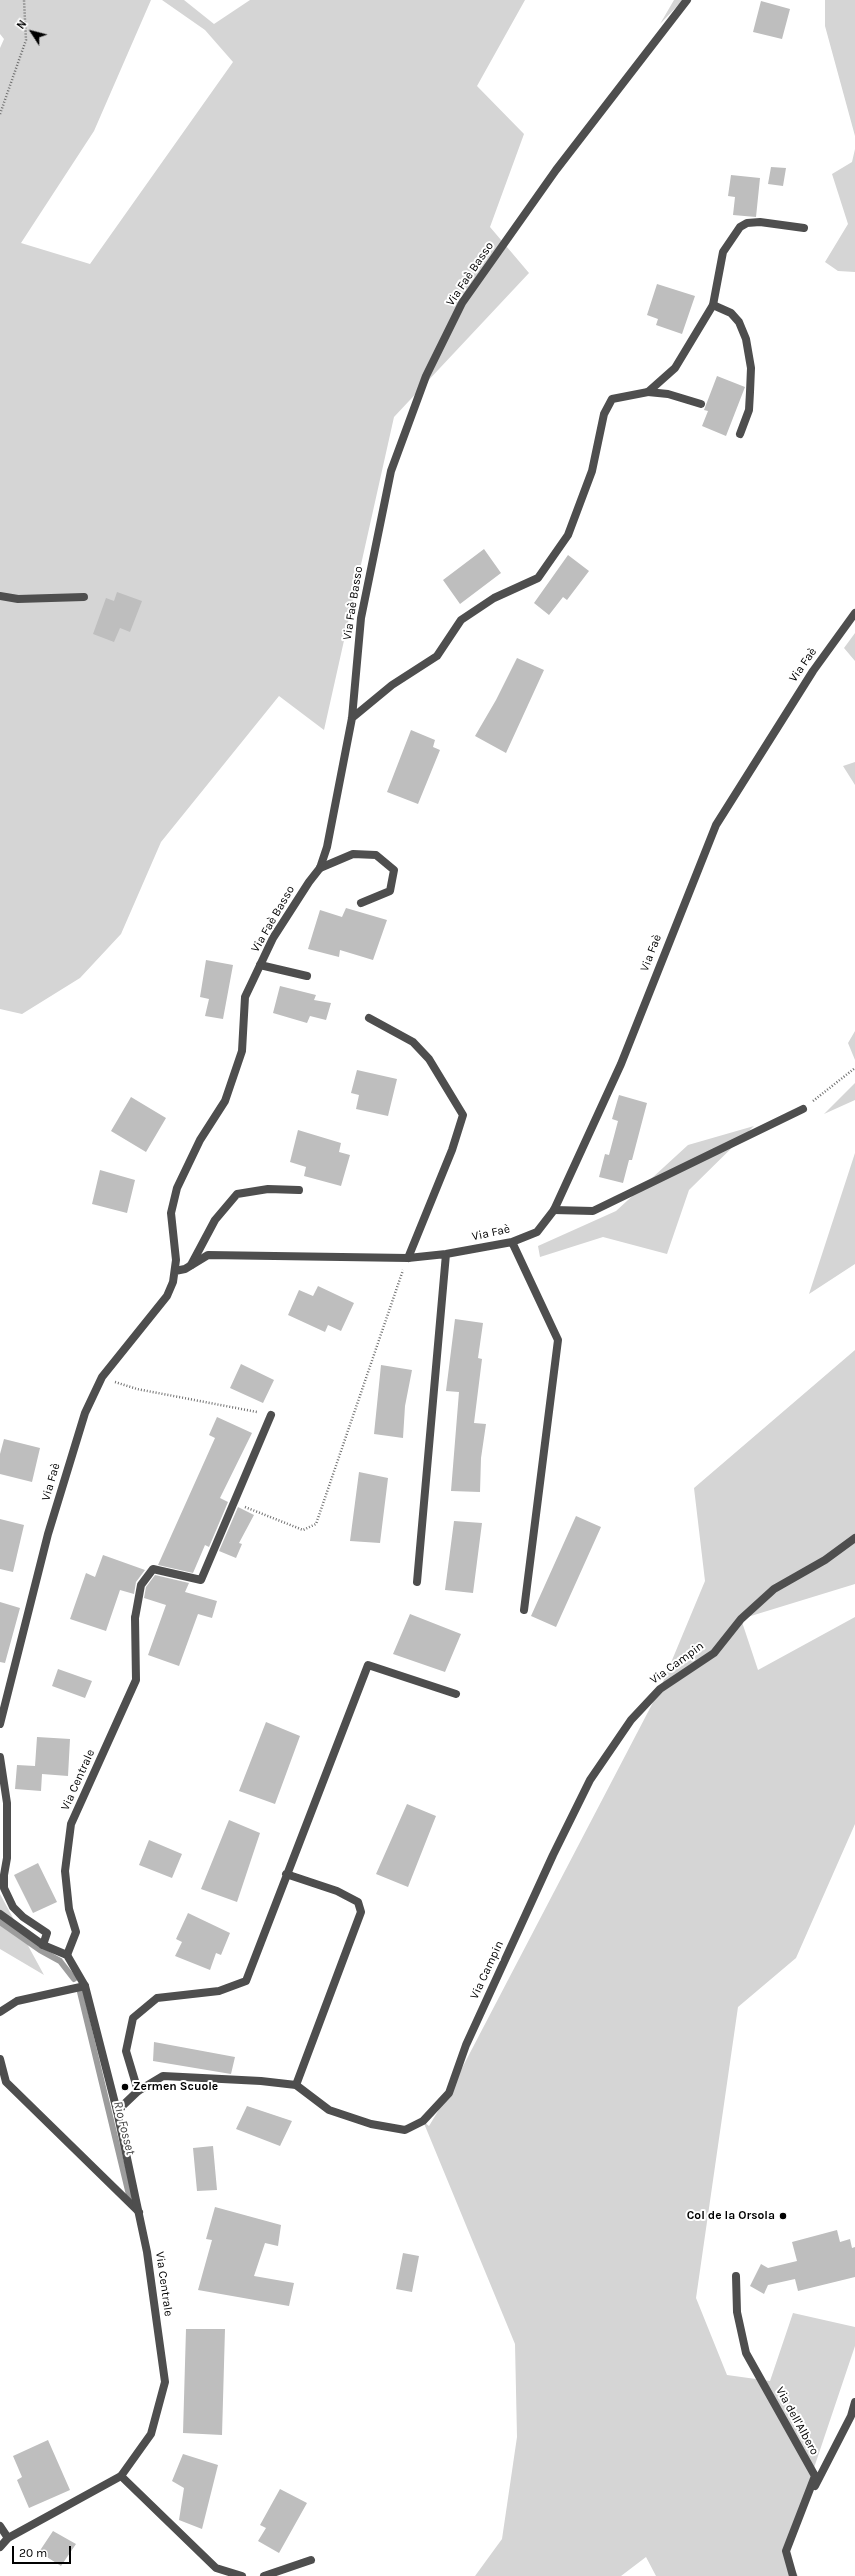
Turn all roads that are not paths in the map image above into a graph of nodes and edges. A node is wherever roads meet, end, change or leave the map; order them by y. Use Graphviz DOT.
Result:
graph roads {
  1 [pos="687,0"];
  2 [pos="804,228"];
  3 [pos="713,305"];
  4 [pos="648,392"];
  5 [pos="701,404"];
  6 [pos="740,434"];
  7 [pos="0,596"];
  8 [pos="84,597"];
  9 [pos="855,613"];
  10 [pos="352,718"];
  11 [pos="320,868"];
  12 [pos="361,903"];
  13 [pos="260,965"];
  14 [pos="307,976"];
  15 [pos="369,1018"];
  16 [pos="803,1109"];
  17 [pos="299,1190"];
  18 [pos="554,1210"];
  19 [pos="512,1242"];
  20 [pos="446,1254"];
  21 [pos="408,1258"];
  22 [pos="176,1260"];
  23 [pos="191,1265"];
  24 [pos="175,1271"];
  25 [pos="271,1415"];
  26 [pos="855,1538"];
  27 [pos="417,1582"];
  28 [pos="524,1610"];
  29 [pos="456,1694"];
  30 [pos="0,1724"];
  31 [pos="0,1757"];
  32 [pos="286,1874"];
  33 [pos="0,1914"];
  34 [pos="43,1945"];
  35 [pos="67,1956"];
  36 [pos="85,1986"];
  37 [pos="0,2012"];
  38 [pos="0,2059"];
  39 [pos="296,2085"];
  40 [pos="138,2091"];
  41 [pos="117,2111"];
  42 [pos="139,2212"];
  43 [pos="736,2276"];
  44 [pos="855,2402"];
  45 [pos="121,2476"];
  46 [pos="799,2513"];
  47 [pos="0,2526"];
  48 [pos="8,2538"];
  49 [pos="0,2547"];
  50 [pos="311,2560"];
  51 [pos="242,2576"];
  52 [pos="264,2576"];
  53 [pos="793,2576"];
  1 -- 10 [label="street, Via Faè Basso"];
  2 -- 3 [label="street"];
  3 -- 4 [label="street"];
  3 -- 6 [label="street"];
  4 -- 5 [label="street"];
  4 -- 10 [label="street"];
  7 -- 8 [label="street"];
  9 -- 18 [label="street, Via Faè"];
  10 -- 11 [label="street, Via Faè Basso"];
  11 -- 12 [label="street"];
  11 -- 13 [label="street, Via Faè Basso"];
  13 -- 14 [label="street"];
  13 -- 22 [label="street, Via Faè Basso"];
  15 -- 21 [label="street"];
  16 -- 18 [label="street"];
  17 -- 23 [label="street"];
  18 -- 19 [label="street, Via Faè"];
  19 -- 20 [label="street, Via Faè"];
  19 -- 28 [label="street"];
  20 -- 21 [label="street, Via Faè"];
  20 -- 27 [label="street"];
  21 -- 23 [label="street, Via Faè"];
  22 -- 24 [label="street, Via Faè"];
  23 -- 24 [label="street, Via Faè"];
  24 -- 30 [label="street, Via Faè"];
  25 -- 35 [label="street, Via Centrale"];
  26 -- 39 [label="street, Via Campin"];
  29 -- 32 [label="street"];
  31 -- 34 [label="street"];
  32 -- 39 [label="street"];
  32 -- 40 [label="street"];
  33 -- 34 [label="street"];
  34 -- 35 [label="street"];
  35 -- 36 [label="street, Via Centrale"];
  36 -- 37 [label="street"];
  36 -- 41 [label="street, Via Centrale"];
  38 -- 42 [label="street"];
  39 -- 40 [label="street"];
  40 -- 41 [label="street"];
  41 -- 42 [label="street, Via Centrale"];
  42 -- 45 [label="street, Via Centrale"];
  43 -- 46 [label="street, Via dell'Albero"];
  44 -- 46 [label="street"];
  45 -- 48 [label="street, Via Centrale"];
  45 -- 51 [label="street"];
  46 -- 53 [label="street, Via dell'Albero"];
  47 -- 48 [label="street"];
  48 -- 49 [label="street, Via Centrale"];
  50 -- 52 [label="street"];
}
